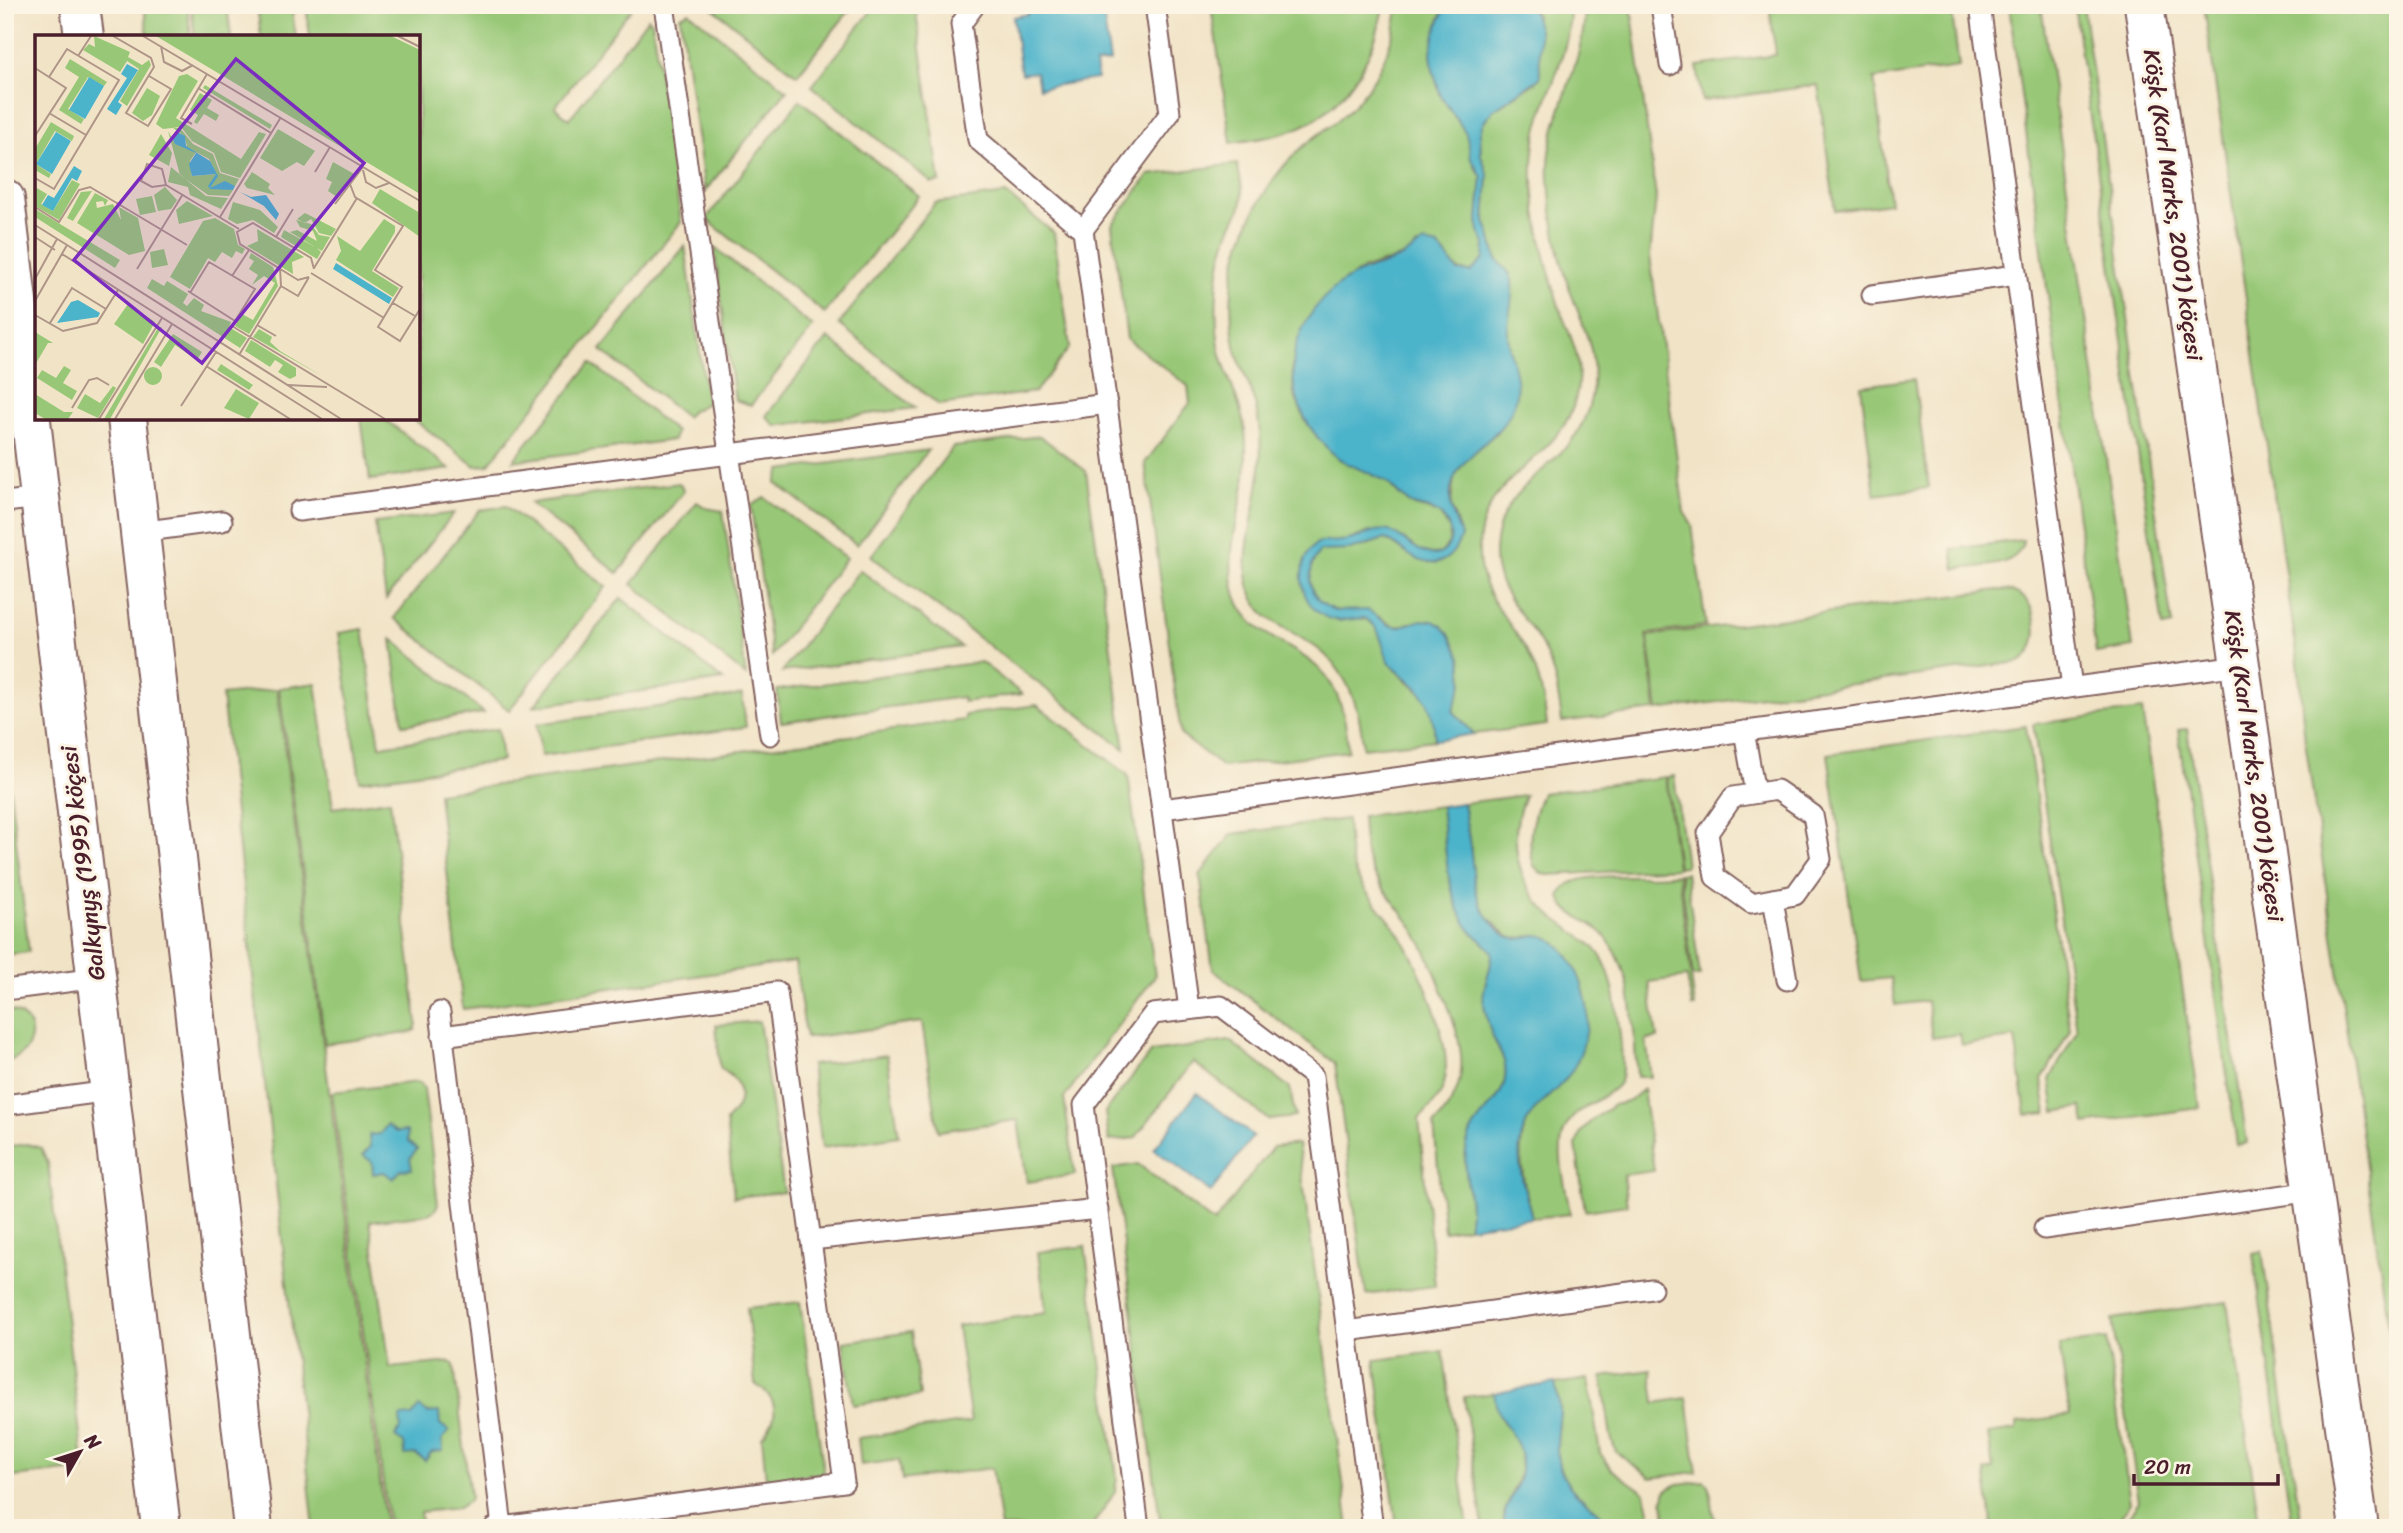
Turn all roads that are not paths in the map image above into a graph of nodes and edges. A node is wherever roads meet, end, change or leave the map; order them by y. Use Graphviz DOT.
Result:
graph roads {
  1 [pos="80,5"];
  2 [pos="664,5"];
  3 [pos="975,5"];
  4 [pos="1155,5"];
  5 [pos="1661,5"];
  6 [pos="1980,5"];
  7 [pos="2144,5"];
  8 [pos="84,35"];
  9 [pos="1670,65"];
  10 [pos="5,199"];
  11 [pos="1083,229"];
  12 [pos="2016,275"];
  13 [pos="1872,295"];
  14 [pos="1107,404"];
  15 [pos="127,420"];
  16 [pos="729,455"];
  17 [pos="23,500"];
  18 [pos="299,511"];
  19 [pos="222,521"];
  20 [pos="140,532"];
  21 [pos="2240,665"];
  22 [pos="2072,687"];
  23 [pos="1744,731"];
  24 [pos="769,735"];
  25 [pos="1755,793"];
  26 [pos="1162,809"];
  27 [pos="1773,899"];
  28 [pos="97,978"];
  29 [pos="1787,980"];
  30 [pos="5,990"];
  31 [pos="1189,1009"];
  32 [pos="440,1012"];
  33 [pos="442,1036"];
  34 [pos="110,1091"];
  35 [pos="5,1105"];
  36 [pos="2313,1191"];
  37 [pos="1098,1209"];
  38 [pos="2044,1229"];
  39 [pos="811,1240"];
  40 [pos="1652,1289"];
  41 [pos="1347,1331"];
  42 [pos="498,1527"];
  43 [pos="160,1528"];
  44 [pos="254,1528"];
  45 [pos="1139,1528"];
  46 [pos="1373,1528"];
  47 [pos="2359,1528"];
  1 -- 8 [label="street"];
  2 -- 16 [label="lane"];
  3 -- 11 [label="lane"];
  4 -- 11 [label="lane"];
  5 -- 9 [label="lane"];
  6 -- 12 [label="lane"];
  7 -- 21 [label="street, Köşk (Karl Marks, 2001) köçesi"];
  10 -- 17 [label="street, Galkynyş (1995) köçesi"];
  11 -- 14 [label="lane"];
  12 -- 13 [label="lane"];
  12 -- 22 [label="lane"];
  14 -- 16 [label="lane"];
  14 -- 26 [label="lane"];
  15 -- 20 [label="street"];
  16 -- 18 [label="lane"];
  16 -- 24 [label="lane"];
  17 -- 28 [label="street, Galkynyş (1995) köçesi"];
  19 -- 20 [label="lane"];
  20 -- 44 [label="street"];
  21 -- 22 [label="lane"];
  21 -- 36 [label="street, Köşk (Karl Marks, 2001) köçesi"];
  22 -- 23 [label="lane"];
  23 -- 25 [label="lane"];
  23 -- 26 [label="lane"];
  25 -- 27 [label="lane"];
  25 -- 27 [label="lane"];
  26 -- 31 [label="lane"];
  27 -- 29 [label="lane"];
  28 -- 30 [label="lane"];
  28 -- 34 [label="street, Galkynyş (1995) köçesi"];
  31 -- 37 [label="lane"];
  31 -- 41 [label="lane"];
  32 -- 33 [label="lane"];
  33 -- 39 [label="lane"];
  33 -- 42 [label="lane"];
  34 -- 35 [label="lane"];
  34 -- 43 [label="street, Galkynyş (1995) köçesi"];
  36 -- 38 [label="lane"];
  36 -- 47 [label="street, Köşk (Karl Marks, 2001) köçesi"];
  37 -- 39 [label="lane"];
  37 -- 45 [label="lane"];
  39 -- 42 [label="lane"];
  40 -- 41 [label="lane"];
  41 -- 46 [label="lane"];
}
